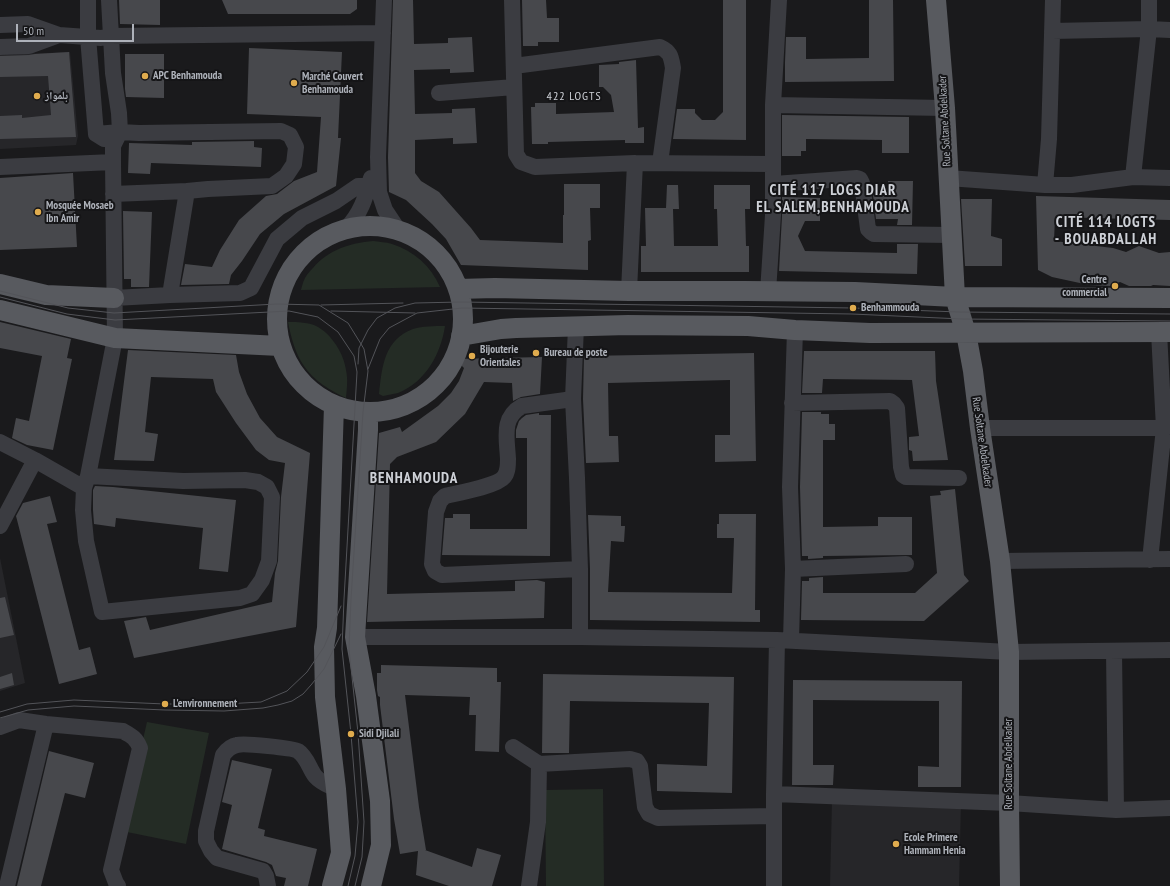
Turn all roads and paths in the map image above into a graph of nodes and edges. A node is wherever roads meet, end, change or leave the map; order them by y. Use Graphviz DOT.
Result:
graph roads {
  1 [pos="88,0"];
  2 [pos="109,0"];
  3 [pos="384,0"];
  4 [pos="512,0"];
  5 [pos="779,0"];
  6 [pos="936,0"];
  7 [pos="1053,0"];
  8 [pos="1149,0"];
  9 [pos="0,25"];
  10 [pos="1149,29"];
  11 [pos="1170,30"];
  12 [pos="1052,31"];
  13 [pos="383,33"];
  14 [pos="59,35"];
  15 [pos="112,36"];
  16 [pos="88,38"];
  17 [pos="0,47"];
  18 [pos="514,66"];
  19 [pos="514,87"];
  20 [pos="439,92"];
  21 [pos="773,105"];
  22 [pos="945,108"];
  23 [pos="117,139"];
  24 [pos="378,157"];
  25 [pos="113,162"];
  26 [pos="635,163"];
  27 [pos="660,163"];
  28 [pos="772,164"];
  29 [pos="0,167"];
  30 [pos="1133,177"];
  31 [pos="948,178"];
  32 [pos="1170,178"];
  33 [pos="774,184"];
  34 [pos="1045,185"];
  35 [pos="369,186"];
  36 [pos="187,191"];
  37 [pos="113,194"];
  38 [pos="346,229"];
  39 [pos="399,231"];
  40 [pos="951,235"];
  41 [pos="0,284"];
  42 [pos="458,289"];
  43 [pos="629,292"];
  44 [pos="768,292"];
  45 [pos="170,295"];
  46 [pos="955,297"];
  47 [pos="114,298"];
  48 [pos="1170,298"];
  49 [pos="0,310"];
  50 [pos="576,326"];
  51 [pos="795,330"];
  52 [pos="1165,332"];
  53 [pos="966,333"];
  54 [pos="461,336"];
  55 [pos="115,338"];
  56 [pos="280,346"];
  57 [pos="573,399"];
  58 [pos="792,403"];
  59 [pos="334,405"];
  60 [pos="368,412"];
  61 [pos="1167,427"];
  62 [pos="980,428"];
  63 [pos="0,442"];
  64 [pos="35,460"];
  65 [pos="959,478"];
  66 [pos="86,482"];
  67 [pos="0,526"];
  68 [pos="1170,559"];
  69 [pos="1150,560"];
  70 [pos="1000,561"];
  71 [pos="906,564"];
  72 [pos="580,569"];
  73 [pos="793,569"];
  74 [pos="354,637"];
  75 [pos="580,637"];
  76 [pos="784,640"];
  77 [pos="1170,650"];
  78 [pos="1114,651"];
  79 [pos="1009,652"];
  80 [pos="46,724"];
  81 [pos="0,727"];
  82 [pos="513,747"];
  83 [pos="539,764"];
  84 [pos="336,789"];
  85 [pos="774,794"];
  86 [pos="1009,803"];
  87 [pos="1170,808"];
  88 [pos="1116,810"];
  89 [pos="774,816"];
  90 [pos="374,885"];
  91 [pos="7,886"];
  92 [pos="118,886"];
  93 [pos="268,886"];
  94 [pos="332,886"];
  95 [pos="529,886"];
  96 [pos="774,886"];
  97 [pos="1010,886"];
  1 -- 16 [label="street"];
  2 -- 15 [label="street"];
  3 -- 13 [label="street"];
  4 -- 18 [label="street"];
  5 -- 21 [label="street"];
  6 -- 22 [label="main road, Rue Soltane Abdelkader"];
  7 -- 12 [label="street"];
  8 -- 10 [label="street"];
  9 -- 14 [label="street"];
  10 -- 11 [label="street"];
  10 -- 12 [label="street"];
  10 -- 30 [label="street"];
  12 -- 34 [label="street"];
  13 -- 15 [label="street"];
  13 -- 24 [label="street"];
  14 -- 16 [label="street"];
  14 -- 17 [label="street"];
  15 -- 16 [label="street"];
  15 -- 23 [label="street"];
  16 -- 23 [label="street"];
  18 -- 19 [label="street"];
  18 -- 27 [label="street"];
  19 -- 20 [label="street"];
  19 -- 26 [label="street"];
  21 -- 22 [label="street"];
  21 -- 28 [label="street"];
  22 -- 31 [label="main road, Rue Soltane Abdelkader"];
  23 -- 25 [label="street"];
  23 -- 36 [label="street"];
  24 -- 35 [label="street"];
  24 -- 39 [label="street"];
  25 -- 29 [label="street"];
  25 -- 37 [label="street"];
  26 -- 27 [label="street"];
  26 -- 43 [label="street"];
  27 -- 28 [label="street"];
  28 -- 33 [label="street"];
  30 -- 32 [label="street"];
  30 -- 34 [label="street"];
  31 -- 34 [label="street"];
  31 -- 40 [label="main road, Rue Soltane Abdelkader"];
  33 -- 40 [label="street"];
  33 -- 44 [label="street"];
  35 -- 38 [label="street"];
  35 -- 45 [label="street"];
  36 -- 37 [label="street"];
  36 -- 45 [label="street"];
  37 -- 47 [label="street"];
  38 -- 39 [label="main road"];
  38 -- 56 [label="main road"];
  39 -- 42 [label="main road"];
  40 -- 46 [label="main road, Rue Soltane Abdelkader"];
  41 -- 47 [label="main road"];
  42 -- 43 [label="main road"];
  42 -- 54 [label="main road"];
  43 -- 44 [label="main road"];
  44 -- 46 [label="main road"];
  45 -- 47 [label="street"];
  46 -- 48 [label="main road"];
  46 -- 53 [label="main road, Rue Soltane Abdelkader"];
  47 -- 55 [label="street"];
  49 -- 55 [label="main road"];
  50 -- 51 [label="main road"];
  50 -- 54 [label="main road"];
  50 -- 57 [label="street"];
  51 -- 53 [label="main road"];
  51 -- 58 [label="street"];
  52 -- 53 [label="main road"];
  52 -- 61 [label="street"];
  53 -- 62 [label="main road, Rue Soltane Abdelkader"];
  54 -- 60 [label="main road"];
  55 -- 56 [label="main road"];
  55 -- 66 [label="street"];
  56 -- 59 [label="main road"];
  57 -- 72 [label="street"];
  57 -- 72 [label="street"];
  58 -- 65 [label="street"];
  58 -- 73 [label="street"];
  59 -- 60 [label="main road"];
  59 -- 84 [label="main road"];
  60 -- 74 [label="main road"];
  61 -- 62 [label="street"];
  61 -- 69 [label="street"];
  62 -- 70 [label="main road, Rue Soltane Abdelkader"];
  63 -- 64 [label="street"];
  64 -- 66 [label="street"];
  64 -- 67 [label="street"];
  66 -- 66 [label="street"];
  68 -- 69 [label="street"];
  69 -- 70 [label="street"];
  70 -- 79 [label="main road, Rue Soltane Abdelkader"];
  71 -- 73 [label="street"];
  72 -- 75 [label="street"];
  73 -- 76 [label="street"];
  74 -- 75 [label="street"];
  74 -- 90 [label="main road"];
  75 -- 76 [label="street"];
  76 -- 79 [label="street"];
  76 -- 85 [label="street"];
  77 -- 78 [label="street"];
  78 -- 79 [label="street"];
  78 -- 88 [label="street"];
  79 -- 86 [label="main road, Rue Soltane Abdelkader"];
  80 -- 81 [label="street"];
  80 -- 91 [label="street"];
  80 -- 92 [label="street"];
  82 -- 83 [label="street"];
  83 -- 89 [label="street"];
  83 -- 95 [label="street"];
  84 -- 93 [label="street"];
  84 -- 94 [label="main road"];
  85 -- 86 [label="street"];
  85 -- 89 [label="street"];
  86 -- 88 [label="street"];
  86 -- 97 [label="main road, Rue Soltane Abdelkader"];
  87 -- 88 [label="street"];
  89 -- 96 [label="street"];
}
